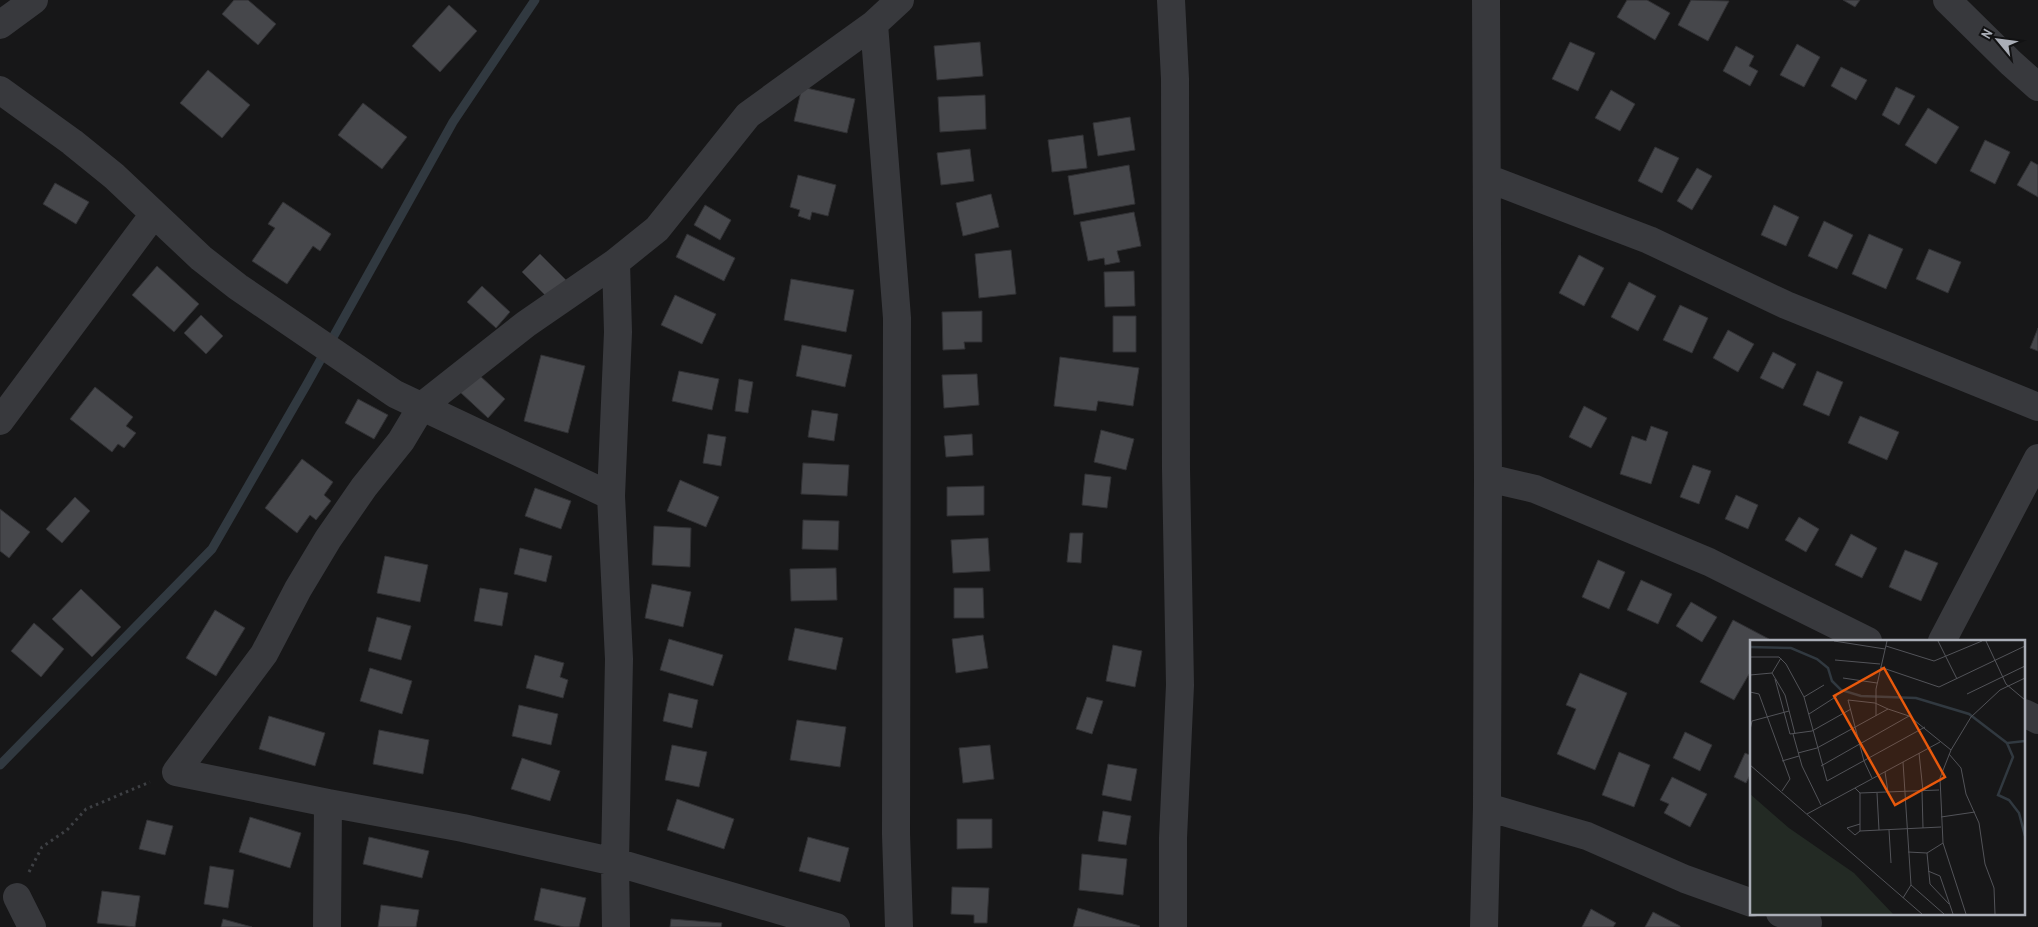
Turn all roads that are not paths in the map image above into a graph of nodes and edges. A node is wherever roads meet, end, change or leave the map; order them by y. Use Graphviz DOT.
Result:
graph roads {
  1 [pos="34,0"];
  2 [pos="900,0"];
  3 [pos="1171,0"];
  4 [pos="1486,0"];
  5 [pos="1947,0"];
  6 [pos="874,24"];
  7 [pos="0,25"];
  8 [pos="2038,87"];
  9 [pos="0,90"];
  10 [pos="1487,178"];
  11 [pos="154,214"];
  12 [pos="616,262"];
  13 [pos="422,406"];
  14 [pos="2038,407"];
  15 [pos="0,421"];
  16 [pos="2038,458"];
  17 [pos="1488,478"];
  18 [pos="611,496"];
  19 [pos="1866,640"];
  20 [pos="1943,640"];
  21 [pos="2026,714"];
  22 [pos="2038,720"];
  23 [pos="328,803"];
  24 [pos="1487,807"];
  25 [pos="615,862"];
  26 [pos="17,897"];
  27 [pos="1750,902"];
  28 [pos="1784,914"];
  29 [pos="1809,921"];
  30 [pos="32,927"];
  31 [pos="328,927"];
  32 [pos="616,927"];
  33 [pos="836,927"];
  34 [pos="899,927"];
  35 [pos="1173,927"];
  36 [pos="1484,927"];
  1 -- 7 [label="street"];
  2 -- 6 [label="street"];
  3 -- 35 [label="street"];
  4 -- 10 [label="street"];
  5 -- 8 [label="street"];
  6 -- 12 [label="street"];
  6 -- 34 [label="street"];
  9 -- 11 [label="street"];
  10 -- 14 [label="street"];
  10 -- 17 [label="street"];
  11 -- 13 [label="street"];
  11 -- 15 [label="street"];
  12 -- 13 [label="street"];
  12 -- 18 [label="street"];
  13 -- 18 [label="street"];
  13 -- 23 [label="street"];
  16 -- 20 [label="street"];
  17 -- 19 [label="street"];
  17 -- 24 [label="street"];
  18 -- 25 [label="street"];
  21 -- 22 [label="street"];
  23 -- 25 [label="street"];
  23 -- 31 [label="street"];
  24 -- 27 [label="street"];
  24 -- 36 [label="street"];
  25 -- 32 [label="street"];
  25 -- 33 [label="street"];
  26 -- 30 [label="street"];
  28 -- 29 [label="street"];
}
